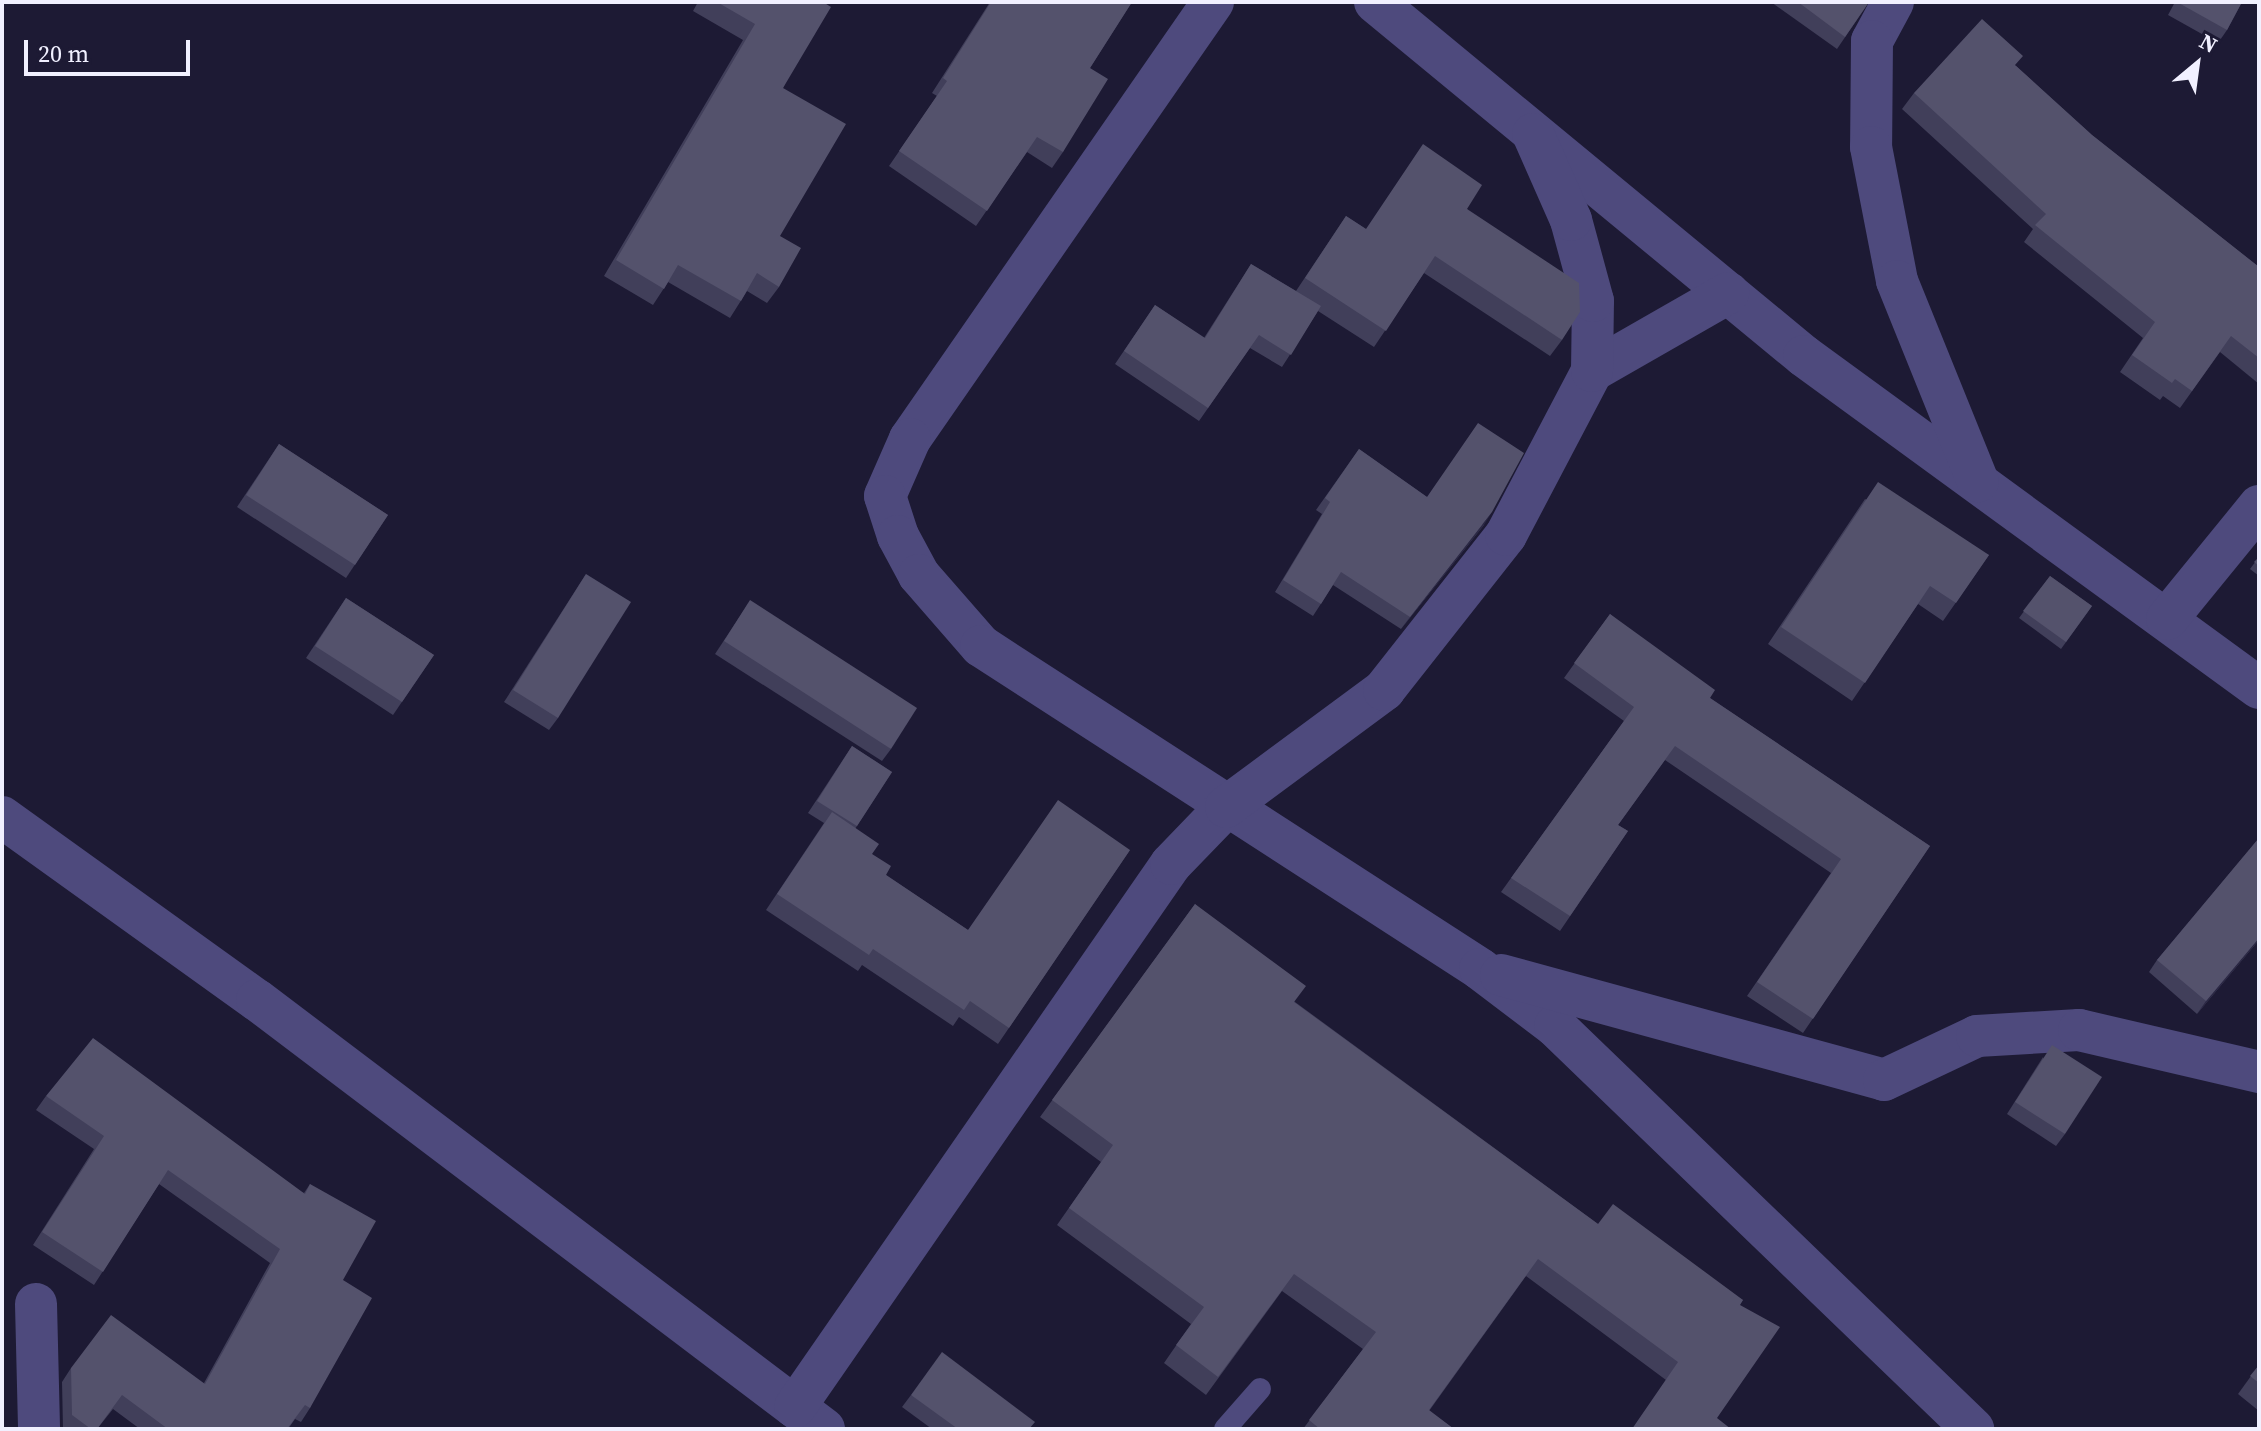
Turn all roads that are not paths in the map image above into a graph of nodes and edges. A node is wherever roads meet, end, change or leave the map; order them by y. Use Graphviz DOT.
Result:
graph roads {
  1 [pos="1213,2"];
  2 [pos="1375,2"];
  3 [pos="1893,2"];
  4 [pos="1533,134"];
  5 [pos="1728,293"];
  6 [pos="1592,371"];
  7 [pos="1978,481"];
  8 [pos="2259,506"];
  9 [pos="2167,619"];
  10 [pos="2259,688"];
  11 [pos="1226,807"];
  12 [pos="2,817"];
  13 [pos="1480,969"];
  14 [pos="2259,1072"];
  15 [pos="36,1304"];
  16 [pos="1260,1389"];
  17 [pos="810,1418"];
  18 [pos="39,1429"];
  19 [pos="1225,1429"];
  20 [pos="1973,1429"];
  1 -- 11 [label="street"];
  2 -- 4 [label="street"];
  3 -- 7 [label="street"];
  4 -- 5 [label="street"];
  4 -- 6 [label="street"];
  5 -- 6 [label="street"];
  5 -- 7 [label="street"];
  6 -- 11 [label="street"];
  7 -- 9 [label="street"];
  8 -- 9 [label="street"];
  9 -- 10 [label="street"];
  11 -- 13 [label="street"];
  11 -- 17 [label="street"];
  12 -- 17 [label="street"];
  13 -- 14 [label="street"];
  13 -- 20 [label="street"];
  15 -- 18 [label="street"];
  16 -- 19 [label="lane"];
}
